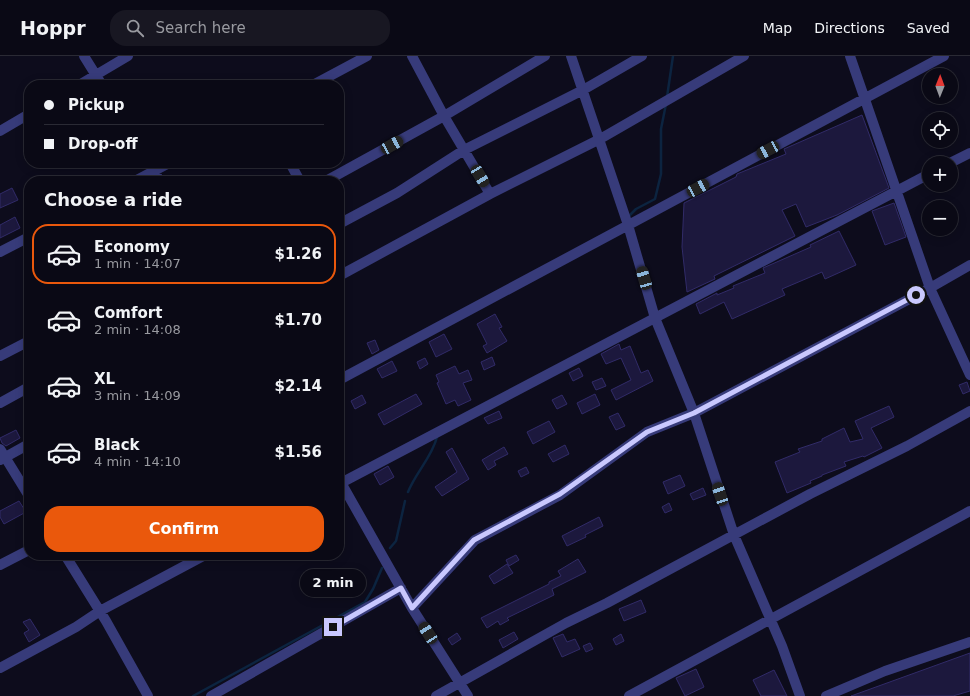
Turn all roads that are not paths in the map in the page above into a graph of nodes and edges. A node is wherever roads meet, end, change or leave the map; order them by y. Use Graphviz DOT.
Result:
graph roads {
  1 [pos="84,56"];
  2 [pos="128,56"];
  3 [pos="366,56"];
  4 [pos="412,56"];
  5 [pos="545,56"];
  6 [pos="571,56"];
  7 [pos="642,56"];
  8 [pos="744,56"];
  9 [pos="850,56"];
  10 [pos="944,56"];
  11 [pos="96,75"];
  12 [pos="88,80"];
  13 [pos="99,80"];
  14 [pos="322,80"];
  15 [pos="583,90"];
  16 [pos="865,98"];
  17 [pos="444,116"];
  18 [pos="24,117"];
  19 [pos="0,131"];
  20 [pos="600,139"];
  21 [pos="464,150"];
  22 [pos="970,153"];
  23 [pos="958,159"];
  24 [pos="150,168"];
  25 [pos="141,176"];
  26 [pos="335,176"];
  27 [pos="922,178"];
  28 [pos="897,191"];
  29 [pos="490,194"];
  30 [pos="344,221"];
  31 [pos="628,225"];
  32 [pos="24,240"];
  33 [pos="0,252"];
  34 [pos="970,265"];
  35 [pos="344,273"];
  36 [pos="930,288"];
  37 [pos="656,318"];
  38 [pos="24,344"];
  39 [pos="0,356"];
  40 [pos="970,375"];
  41 [pos="344,377"];
  42 [pos="24,390"];
  43 [pos="0,402"];
  44 [pos="970,411"];
  45 [pos="694,413"];
  46 [pos="24,446"];
  47 [pos="2,455"];
  48 [pos="344,480"];
  49 [pos="24,488"];
  50 [pos="344,489"];
  51 [pos="970,511"];
  52 [pos="734,534"];
  53 [pos="24,553"];
  54 [pos="68,560"];
  55 [pos="196,560"];
  56 [pos="0,565"];
  57 [pos="401,588"];
  58 [pos="412,608"];
  59 [pos="100,611"];
  60 [pos="771,619"];
  61 [pos="970,642"];
  62 [pos="0,668"];
  63 [pos="460,683"];
  64 [pos="148,696"];
  65 [pos="211,696"];
  66 [pos="436,696"];
  67 [pos="468,696"];
  68 [pos="629,696"];
  69 [pos="800,696"];
  70 [pos="826,696"];
  1 -- 11 [label="street"];
  2 -- 11 [label="street"];
  3 -- 14 [label="street"];
  4 -- 17 [label="street"];
  5 -- 17 [label="street"];
  6 -- 15 [label="street"];
  7 -- 15 [label="street"];
  8 -- 20 [label="street"];
  9 -- 16 [label="street"];
  10 -- 16 [label="street"];
  11 -- 12 [label="street"];
  11 -- 13 [label="street"];
  15 -- 20 [label="street"];
  15 -- 21 [label="street"];
  16 -- 28 [label="street"];
  16 -- 31 [label="street"];
  17 -- 21 [label="street"];
  17 -- 26 [label="street"];
  18 -- 19 [label="street"];
  20 -- 29 [label="street"];
  20 -- 31 [label="street"];
  21 -- 29 [label="street"];
  21 -- 30 [label="street"];
  22 -- 23 [label="street"];
  24 -- 25 [label="street"];
  27 -- 28 [label="street"];
  28 -- 36 [label="street"];
  28 -- 37 [label="street"];
  29 -- 35 [label="street"];
  31 -- 37 [label="street"];
  31 -- 41 [label="street"];
  32 -- 33 [label="street"];
  34 -- 36 [label="street"];
  36 -- 40 [label="street"];
  36 -- 45 [label="street"];
  37 -- 45 [label="street"];
  37 -- 48 [label="street"];
  38 -- 39 [label="street"];
  42 -- 43 [label="street"];
  44 -- 52 [label="street"];
  45 -- 52 [label="street"];
  45 -- 58 [label="street"];
  46 -- 47 [label="street"];
  47 -- 49 [label="street"];
  50 -- 57 [label="street"];
  51 -- 60 [label="street"];
  52 -- 60 [label="street"];
  52 -- 63 [label="street"];
  53 -- 56 [label="street"];
  54 -- 59 [label="street"];
  55 -- 59 [label="street"];
  57 -- 58 [label="street"];
  57 -- 65 [label="street"];
  58 -- 63 [label="street"];
  59 -- 62 [label="street"];
  59 -- 64 [label="street"];
  60 -- 68 [label="street"];
  60 -- 69 [label="street"];
  61 -- 70 [label="street"];
  63 -- 66 [label="street"];
  63 -- 67 [label="street"];
}
